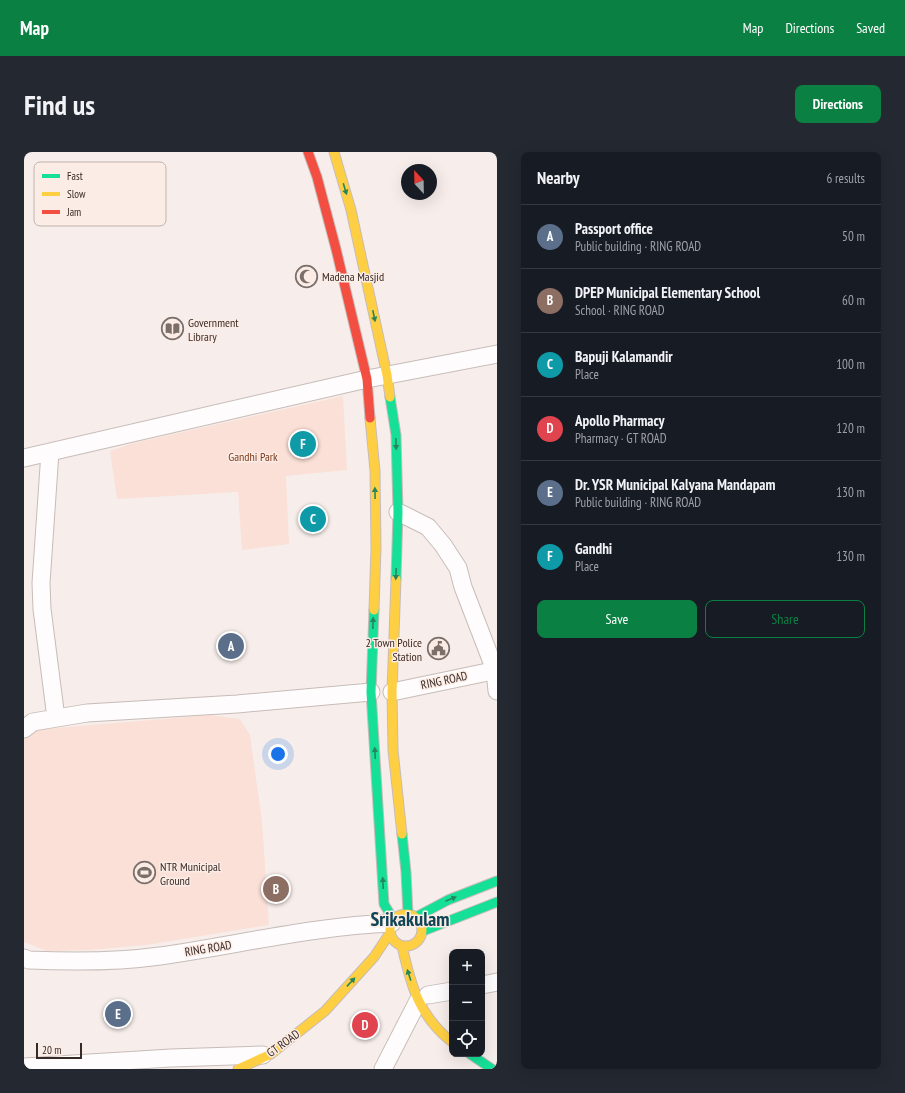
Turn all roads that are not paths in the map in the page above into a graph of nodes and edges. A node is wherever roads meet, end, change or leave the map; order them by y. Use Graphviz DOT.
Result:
graph roads {
  1 [pos="308,152"];
  2 [pos="334,152"];
  3 [pos="497,354"];
  4 [pos="387,374"];
  5 [pos="368,379"];
  6 [pos="50,452"];
  7 [pos="24,458"];
  8 [pos="398,512"];
  9 [pos="496,670"];
  10 [pos="497,691"];
  11 [pos="372,692"];
  12 [pos="392,692"];
  13 [pos="56,718"];
  14 [pos="24,729"];
  15 [pos="497,881"];
  16 [pos="497,902"];
  17 [pos="412,915"];
  18 [pos="392,925"];
  19 [pos="423,931"];
  20 [pos="400,945"];
  21 [pos="391,954"];
  22 [pos="24,958"];
  23 [pos="497,982"];
  24 [pos="485,984"];
  25 [pos="449,992"];
  26 [pos="425,996"];
  27 [pos="345,1004"];
  28 [pos="325,1011"];
  29 [pos="449,1039"];
  30 [pos="270,1054"];
  31 [pos="474,1057"];
  32 [pos="24,1067"];
  33 [pos="238,1069"];
  34 [pos="383,1069"];
  35 [pos="492,1069"];
  1 -- 5 [label="main road"];
  2 -- 4 [label="main road, one-way"];
  3 -- 4 [label="street"];
  4 -- 5 [label="street"];
  4 -- 8 [label="main road, one-way"];
  5 -- 6 [label="street"];
  11 -- 5 [label="main road, one-way"];
  6 -- 7 [label="street"];
  6 -- 13 [label="street"];
  8 -- 9 [label="street"];
  8 -- 12 [label="main road, one-way"];
  9 -- 10 [label="street"];
  9 -- 12 [label="street, RING ROAD"];
  11 -- 13 [label="street"];
  18 -- 11 [label="main road, one-way"];
  12 -- 17 [label="main road"];
  13 -- 14 [label="street"];
  17 -- 15 [label="main road, one-way"];
  16 -- 19 [label="main road"];
  17 -- 18 [label="main road"];
  17 -- 19 [label="main road"];
  18 -- 20 [label="main road"];
  18 -- 22 [label="street, RING ROAD"];
  28 -- 18 [label="main road, GT ROAD, one-way"];
  19 -- 20 [label="main road"];
  20 -- 21 [label="main road"];
  26 -- 20 [label="main road, one-way"];
  23 -- 24 [label="street"];
  25 -- 26 [label="street"];
  26 -- 29 [label="main road"];
  26 -- 34 [label="street"];
  27 -- 28 [label="main road, GT ROAD"];
  28 -- 30 [label="main road, GT ROAD"];
  30 -- 32 [label="street"];
  30 -- 33 [label="main road, GT ROAD"];
  31 -- 35 [label="main road"];
}
